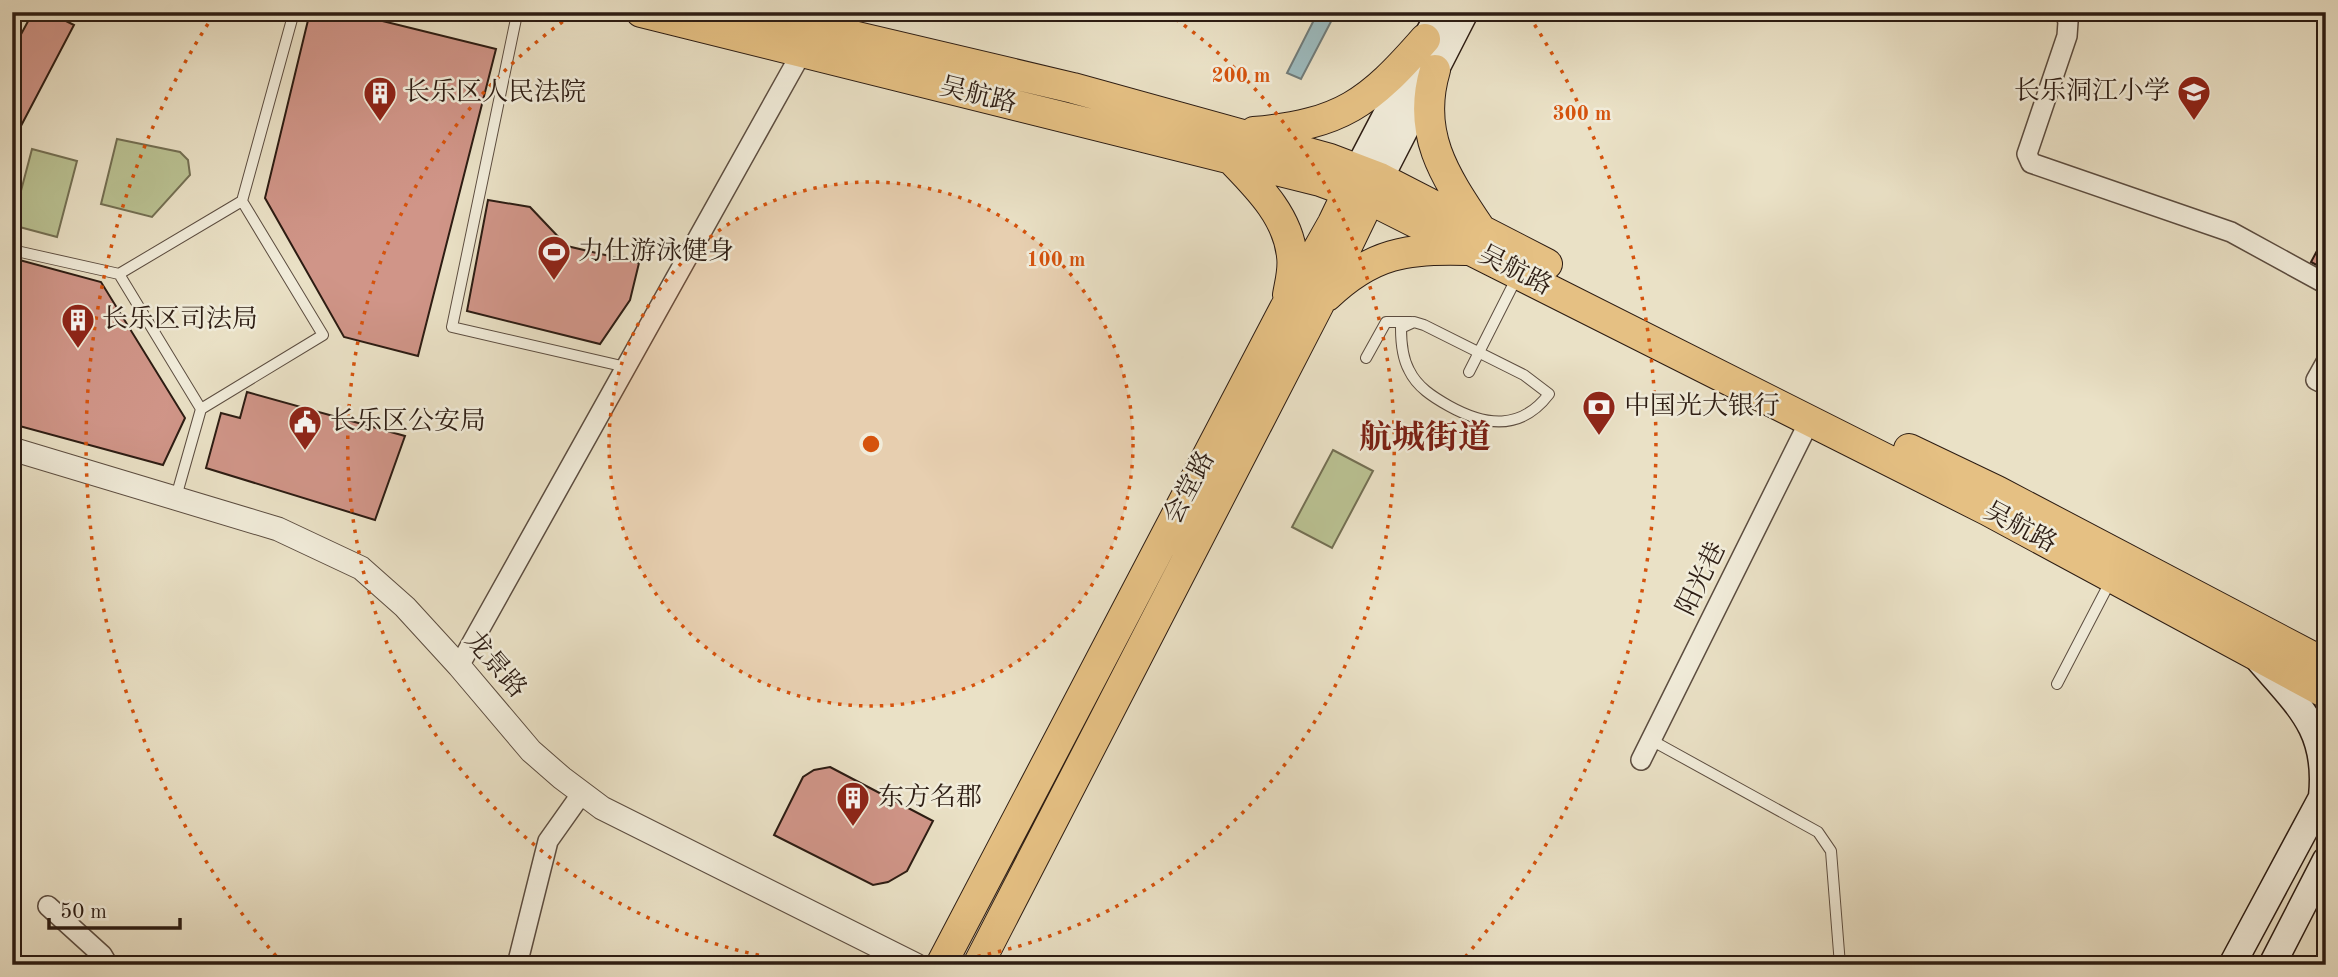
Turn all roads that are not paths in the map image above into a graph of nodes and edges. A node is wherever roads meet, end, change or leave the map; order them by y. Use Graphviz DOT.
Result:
graph roads {
  1 [pos="294,12"];
  2 [pos="641,12"];
  3 [pos="751,12"];
  4 [pos="1440,12"];
  5 [pos="1465,12"];
  6 [pos="2048,12"];
  7 [pos="517,14"];
  8 [pos="2067,17"];
  9 [pos="1425,38"];
  10 [pos="802,52"];
  11 [pos="1435,70"];
  12 [pos="1234,146"];
  13 [pos="1364,184"];
  14 [pos="242,201"];
  15 [pos="1477,240"];
  16 [pos="12,250"];
  17 [pos="1519,273"];
  18 [pos="119,274"];
  19 [pos="2326,285"];
  20 [pos="1319,304"];
  21 [pos="1285,308"];
  22 [pos="1413,322"];
  23 [pos="1478,352"];
  24 [pos="1366,358"];
  25 [pos="2326,362"];
  26 [pos="626,367"];
  27 [pos="1469,372"];
  28 [pos="2326,385"];
  29 [pos="201,409"];
  30 [pos="1809,422"];
  31 [pos="12,449"];
  32 [pos="176,497"];
  33 [pos="2112,579"];
  34 [pos="2264,646"];
  35 [pos="2326,647"];
  36 [pos="2326,664"];
  37 [pos="459,666"];
  38 [pos="2057,684"];
  39 [pos="2326,693"];
  40 [pos="1651,740"];
  41 [pos="1642,760"];
  42 [pos="582,793"];
  43 [pos="2324,794"];
  44 [pos="2326,860"];
  45 [pos="48,906"];
  46 [pos="108,965"];
  47 [pos="517,965"];
  48 [pos="916,965"];
  49 [pos="942,965"];
  50 [pos="978,965"];
  51 [pos="1840,965"];
  52 [pos="2232,965"];
  53 [pos="2272,965"];
  1 -- 14 [label="lane"];
  2 -- 10 [label="main road, 吴航路"];
  3 -- 12 [label="main road, 吴航路"];
  4 -- 9 [label="main road, 会堂路"];
  5 -- 11 [label="main road, 会堂路"];
  6 -- 8 [label="street"];
  7 -- 26 [label="lane"];
  8 -- 19 [label="street"];
  9 -- 12 [label="main road"];
  9 -- 13 [label="main road, 会堂路"];
  10 -- 12 [label="main road, 吴航路"];
  10 -- 26 [label="street"];
  11 -- 13 [label="main road, 会堂路"];
  11 -- 15 [label="main road"];
  12 -- 13 [label="main road, 吴航路"];
  12 -- 21 [label="main road"];
  13 -- 15 [label="main road, 吴航路"];
  13 -- 20 [label="main road, 会堂路"];
  13 -- 21 [label="main road, 会堂路"];
  14 -- 18 [label="lane"];
  14 -- 29 [label="lane"];
  15 -- 17 [label="main road, 吴航路"];
  15 -- 20 [label="main road"];
  15 -- 34 [label="main road, 吴航路"];
  16 -- 18 [label="lane"];
  17 -- 23 [label="lane"];
  17 -- 30 [label="main road, 吴航路"];
  18 -- 29 [label="lane"];
  20 -- 50 [label="main road, 会堂路"];
  21 -- 49 [label="main road, 会堂路"];
  22 -- 23 [label="lane"];
  22 -- 23 [label="lane"];
  22 -- 24 [label="lane"];
  23 -- 27 [label="lane"];
  25 -- 28 [label="street"];
  26 -- 37 [label="street"];
  29 -- 32 [label="lane"];
  30 -- 33 [label="main road, 吴航路"];
  30 -- 40 [label="street, 阳光巷"];
  31 -- 32 [label="street, 龙景路"];
  32 -- 37 [label="street, 龙景路"];
  33 -- 34 [label="main road, 吴航路"];
  33 -- 38 [label="lane"];
  34 -- 35 [label="main road"];
  34 -- 36 [label="main road, 吴航路"];
  34 -- 39 [label="main road, 吴航路"];
  34 -- 43 [label="main road"];
  37 -- 42 [label="street, 龙景路"];
  40 -- 41 [label="street, 阳光巷"];
  40 -- 51 [label="lane"];
  42 -- 47 [label="street"];
  42 -- 48 [label="street, 龙景路"];
  43 -- 52 [label="main road"];
  44 -- 53 [label="main road"];
  45 -- 46 [label="street"];
}
